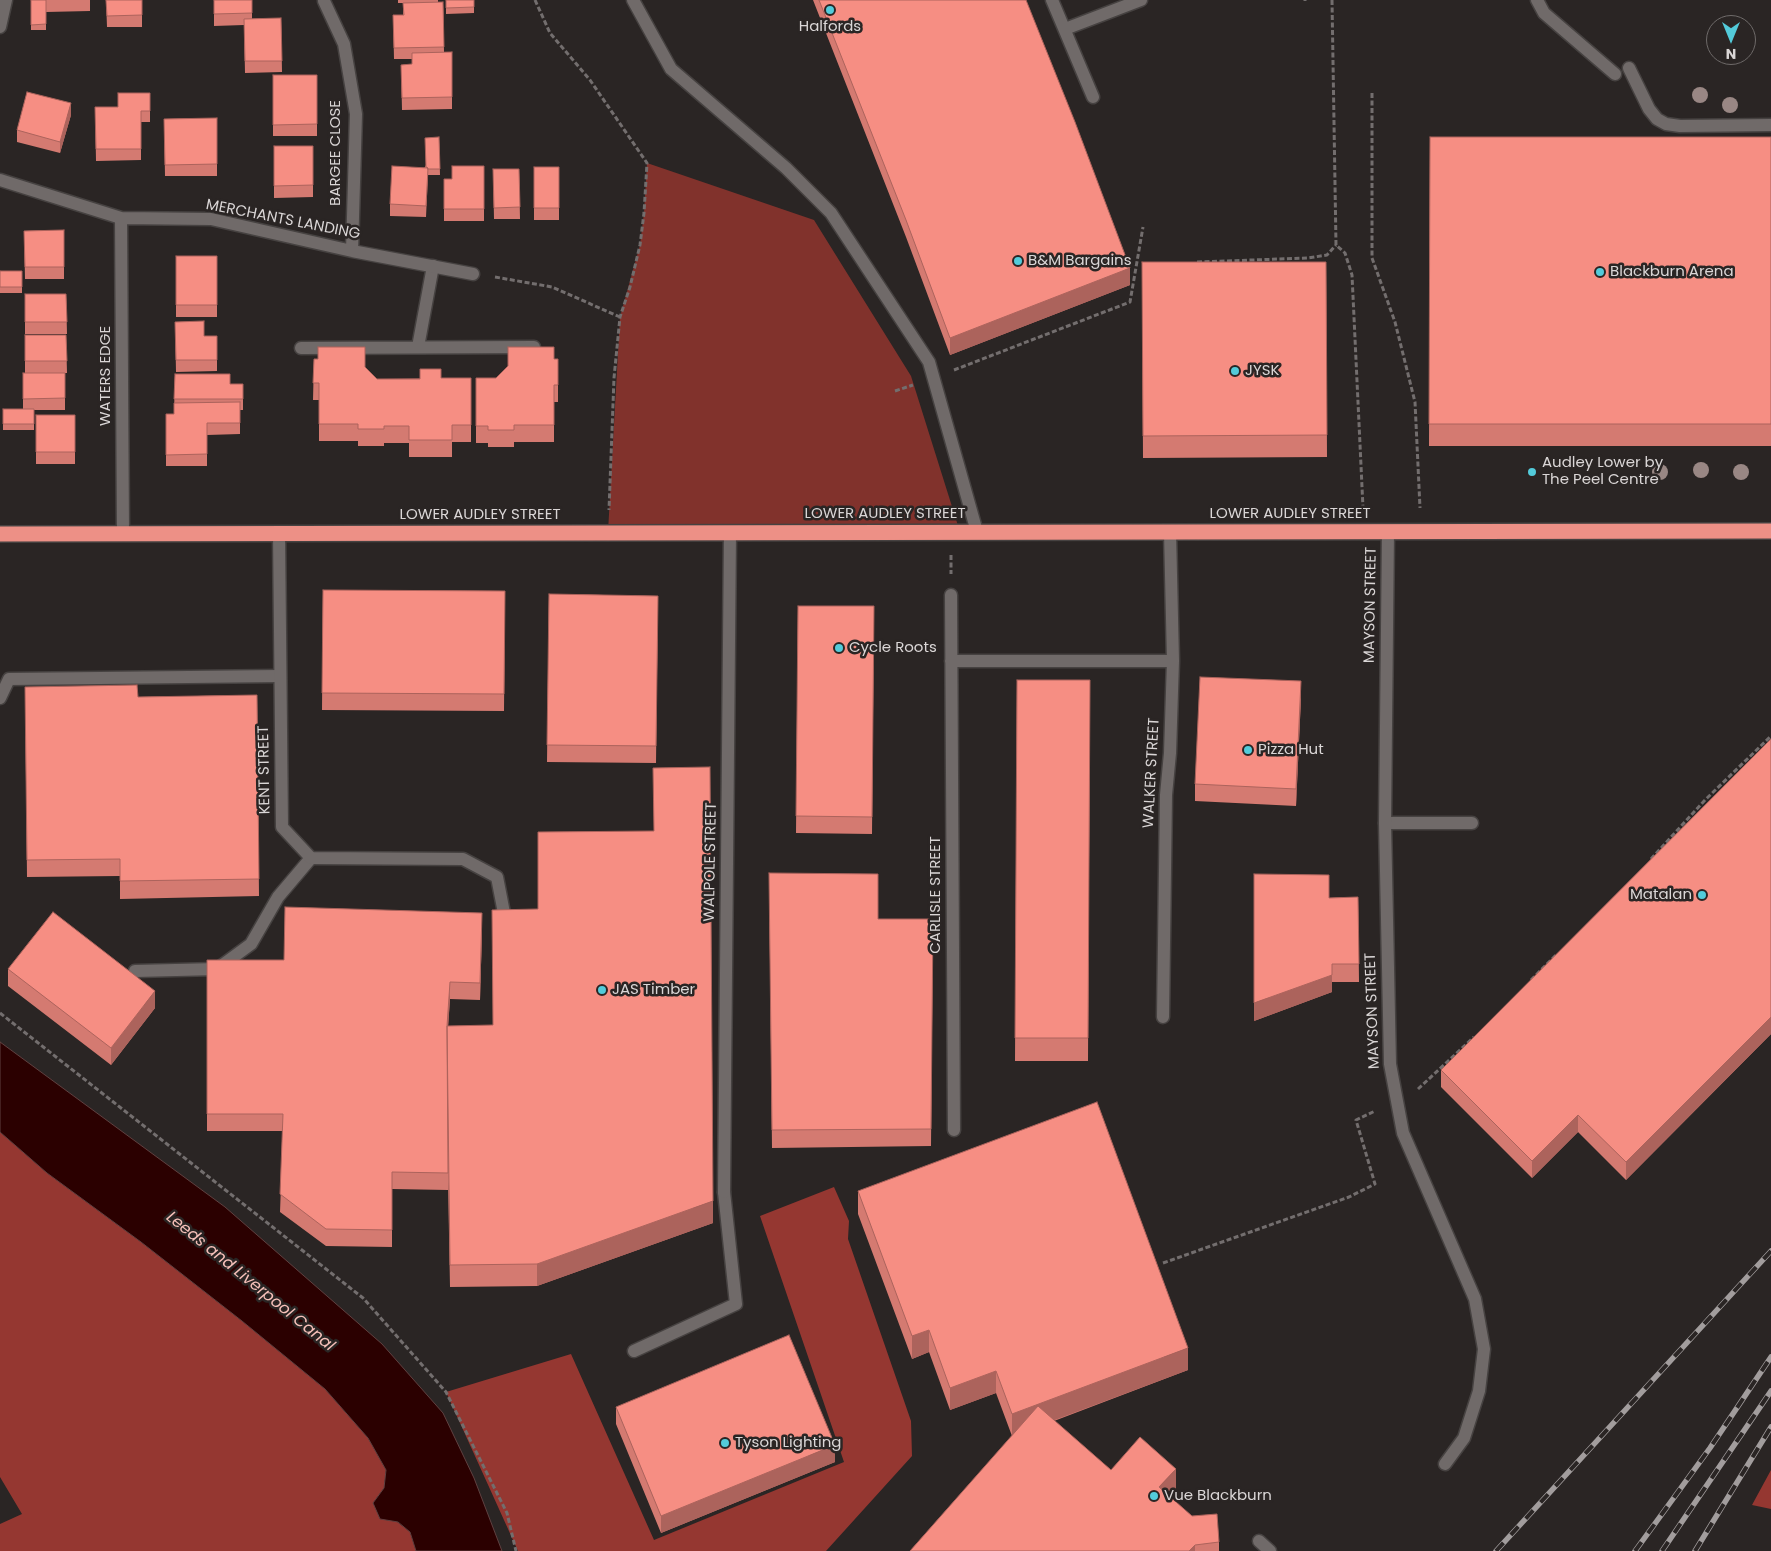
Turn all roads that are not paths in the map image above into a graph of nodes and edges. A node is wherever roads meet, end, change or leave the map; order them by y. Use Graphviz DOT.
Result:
graph roads {
  1 [pos="6,0"];
  2 [pos="633,0"];
  3 [pos="1052,0"];
  4 [pos="1141,0"];
  5 [pos="1537,0"];
  6 [pos="324,1"];
  7 [pos="0,27"];
  8 [pos="1065,29"];
  9 [pos="1629,68"];
  10 [pos="1615,74"];
  11 [pos="1093,97"];
  12 [pos="1771,125"];
  13 [pos="0,180"];
  14 [pos="121,218"];
  15 [pos="352,251"];
  16 [pos="433,266"];
  17 [pos="473,274"];
  18 [pos="418,347"];
  19 [pos="534,347"];
  20 [pos="300,348"];
  21 [pos="1388,531"];
  22 [pos="1771,531"];
  23 [pos="730,532"];
  24 [pos="978,532"];
  25 [pos="1170,532"];
  26 [pos="123,533"];
  27 [pos="279,533"];
  28 [pos="0,534"];
  29 [pos="951,595"];
  30 [pos="951,661"];
  31 [pos="1173,661"];
  32 [pos="279,676"];
  33 [pos="0,698"];
  34 [pos="1385,823"];
  35 [pos="1472,823"];
  36 [pos="311,858"];
  37 [pos="504,913"];
  38 [pos="135,971"];
  39 [pos="1163,1017"];
  40 [pos="954,1130"];
  41 [pos="634,1351"];
  42 [pos="1445,1464"];
  43 [pos="1259,1541"];
  44 [pos="1270,1551"];
  1 -- 7 [label="street"];
  2 -- 24 [label="street"];
  3 -- 8 [label="street"];
  4 -- 8 [label="street"];
  5 -- 10 [label="street"];
  6 -- 15 [label="street, BARGEE CLOSE"];
  8 -- 11 [label="street"];
  9 -- 12 [label="street"];
  13 -- 14 [label="street, MERCHANTS LANDING"];
  14 -- 15 [label="street, MERCHANTS LANDING"];
  14 -- 26 [label="street, WATERS EDGE"];
  15 -- 16 [label="street, MERCHANTS LANDING"];
  16 -- 17 [label="street, MERCHANTS LANDING"];
  16 -- 18 [label="street"];
  18 -- 19 [label="street"];
  18 -- 20 [label="street"];
  21 -- 22 [label="highway, LOWER AUDLEY STREET"];
  21 -- 25 [label="highway, LOWER AUDLEY STREET"];
  21 -- 34 [label="street, MAYSON STREET"];
  23 -- 24 [label="highway, LOWER AUDLEY STREET"];
  23 -- 27 [label="highway, LOWER AUDLEY STREET"];
  23 -- 41 [label="street, WALPOLE STREET"];
  24 -- 25 [label="highway, LOWER AUDLEY STREET"];
  25 -- 31 [label="street, WALKER STREET"];
  26 -- 27 [label="highway, LOWER AUDLEY STREET"];
  26 -- 28 [label="highway, LOWER AUDLEY STREET"];
  27 -- 32 [label="street, KENT STREET"];
  29 -- 30 [label="street, CARLISLE STREET"];
  30 -- 31 [label="street"];
  30 -- 40 [label="street, CARLISLE STREET"];
  31 -- 39 [label="street, WALKER STREET"];
  32 -- 33 [label="street"];
  32 -- 36 [label="street, KENT STREET"];
  34 -- 35 [label="street"];
  34 -- 42 [label="street, MAYSON STREET"];
  36 -- 37 [label="street"];
  36 -- 38 [label="street"];
  43 -- 44 [label="street"];
}
